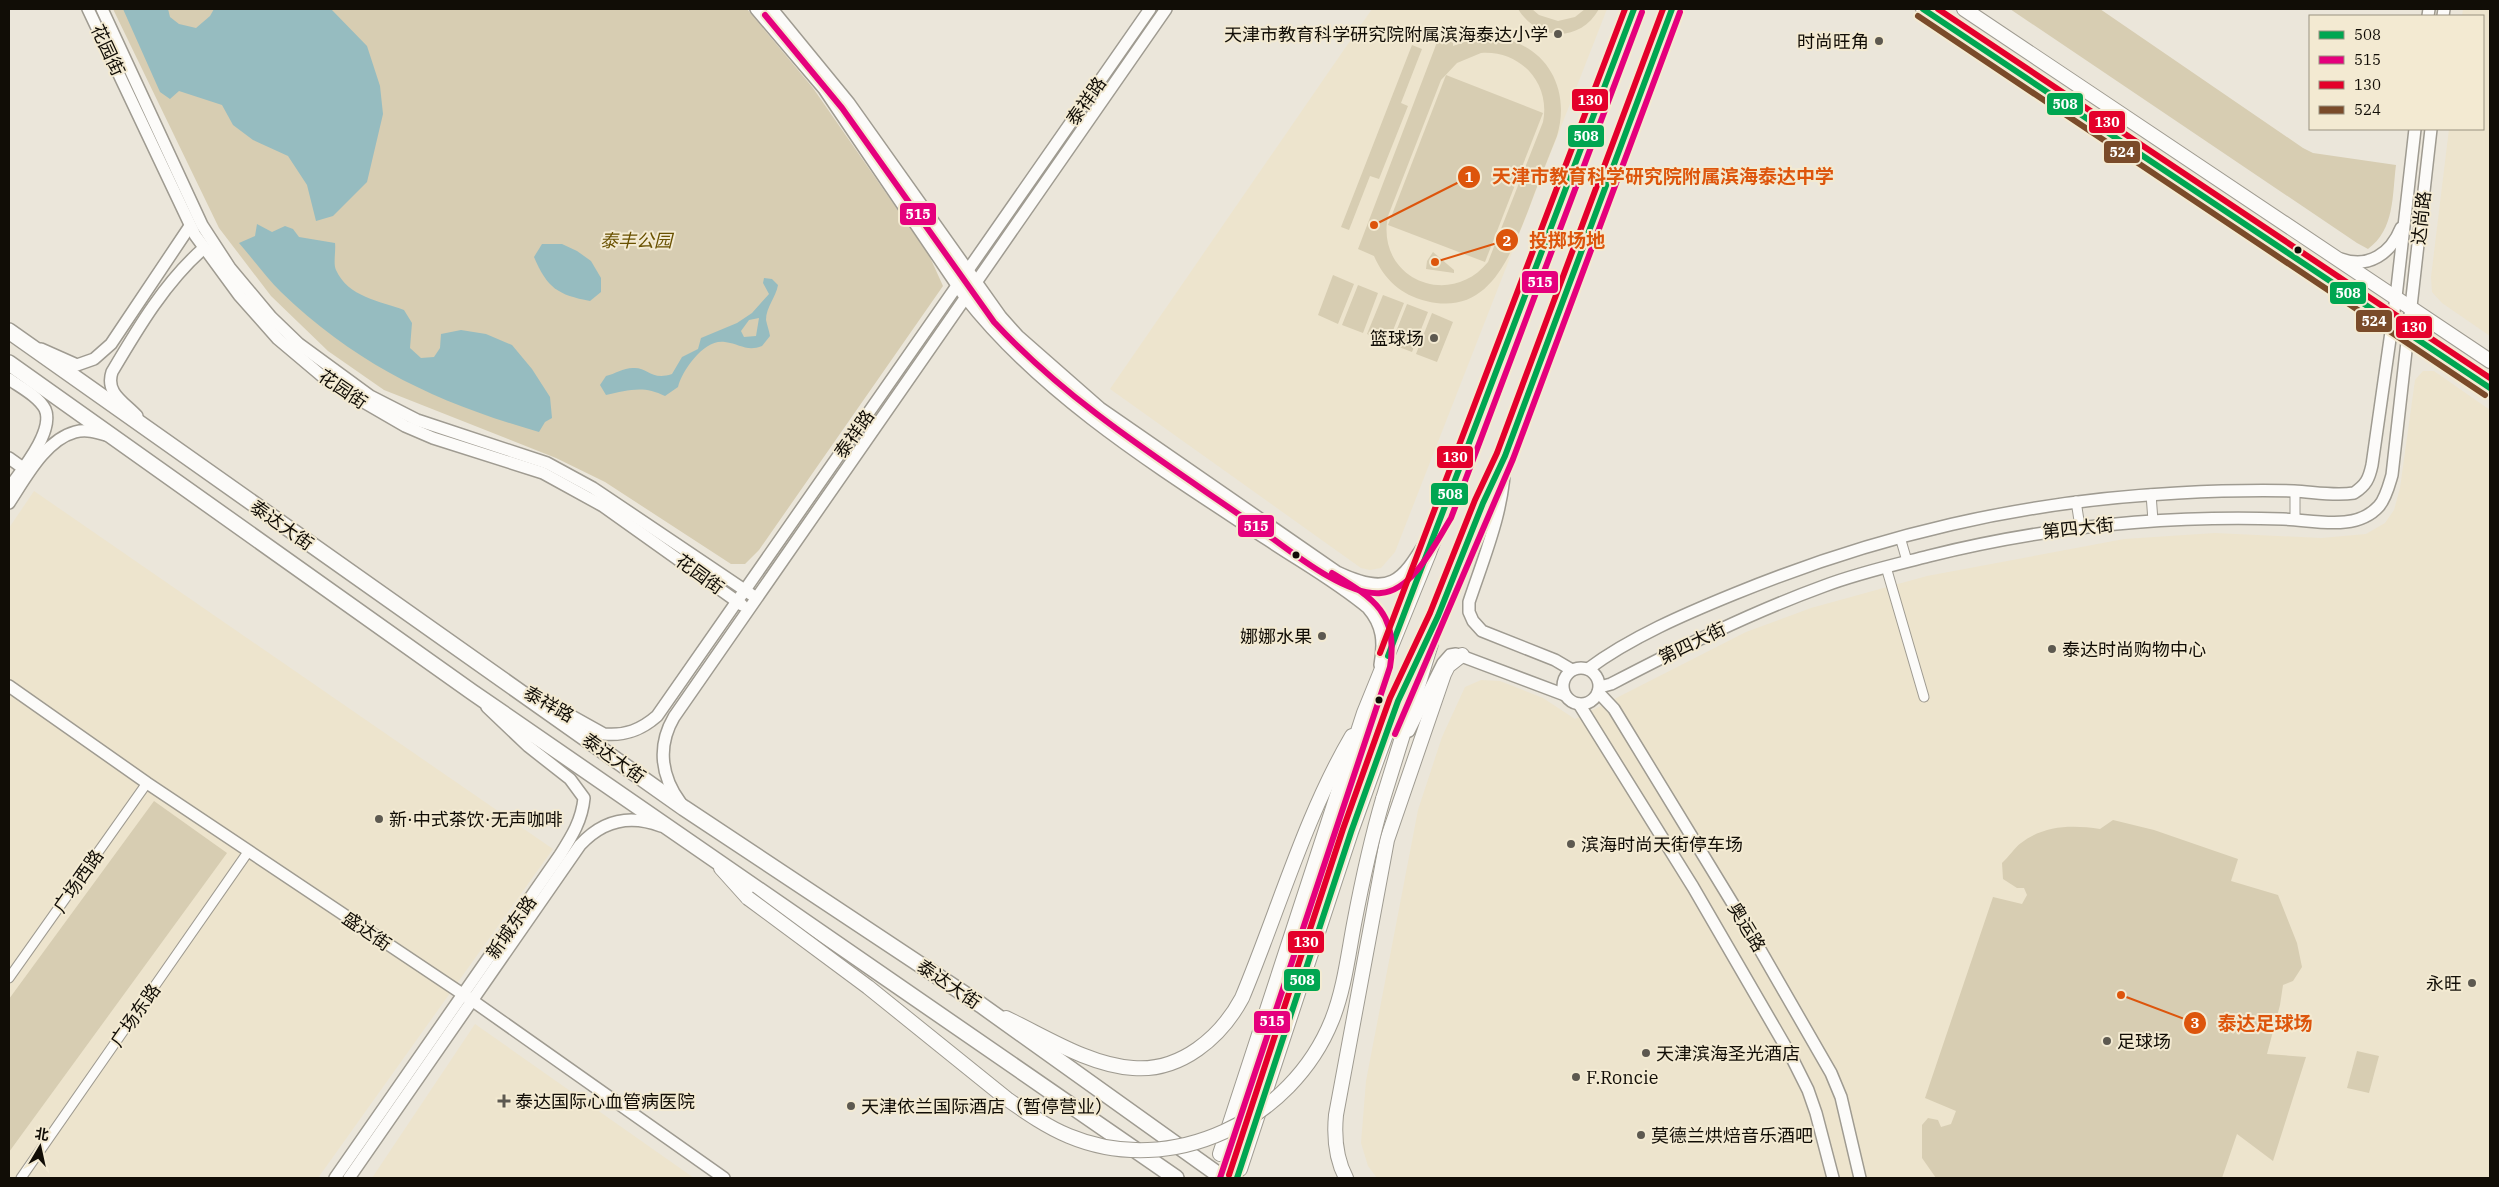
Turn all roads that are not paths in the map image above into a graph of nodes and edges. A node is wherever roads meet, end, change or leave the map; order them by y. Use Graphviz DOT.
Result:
graph roads {
  1 [pos="88,9"];
  2 [pos="102,9"];
  3 [pos="756,9"];
  4 [pos="772,9"];
  5 [pos="1150,9"];
  6 [pos="1166,9"];
  7 [pos="1634,9"];
  8 [pos="1672,9"];
  9 [pos="1923,9"];
  10 [pos="1964,9"];
  11 [pos="2416,130"];
  12 [pos="2431,130"];
  13 [pos="2406,212"];
  14 [pos="190,226"];
  15 [pos="204,248"];
  16 [pos="2333,255"];
  17 [pos="968,270"];
  18 [pos="976,282"];
  19 [pos="957,285"];
  20 [pos="965,297"];
  21 [pos="2396,297"];
  22 [pos="2412,307"];
  23 [pos="2392,322"];
  24 [pos="9,331"];
  25 [pos="2408,332"];
  26 [pos="29,347"];
  27 [pos="2490,361"];
  28 [pos="9,363"];
  29 [pos="9,379"];
  30 [pos="2490,388"];
  31 [pos="158,436"];
  32 [pos="112,437"];
  33 [pos="1506,456"];
  34 [pos="9,458"];
  35 [pos="23,468"];
  36 [pos="9,488"];
  37 [pos="2295,491"];
  38 [pos="2151,494"];
  39 [pos="2076,501"];
  40 [pos="9,503"];
  41 [pos="1443,514"];
  42 [pos="2295,519"];
  43 [pos="2153,520"];
  44 [pos="2080,527"];
  45 [pos="1900,537"];
  46 [pos="1907,562"];
  47 [pos="1886,567"];
  48 [pos="746,590"];
  49 [pos="757,598"];
  50 [pos="738,602"];
  51 [pos="749,610"];
  52 [pos="1438,616"];
  53 [pos="1462,655"];
  54 [pos="1588,669"];
  55 [pos="1572,670"];
  56 [pos="503,680"];
  57 [pos="1377,681"];
  58 [pos="9,686"];
  59 [pos="1599,690"];
  60 [pos="472,692"];
  61 [pos="1565,694"];
  62 [pos="1924,697"];
  63 [pos="1579,704"];
  64 [pos="1364,713"];
  65 [pos="1400,750"];
  66 [pos="146,783"];
  67 [pos="684,808"];
  68 [pos="668,829"];
  69 [pos="248,852"];
  70 [pos="715,861"];
  71 [pos="9,978"];
  72 [pos="468,998"];
  73 [pos="981,1005"];
  74 [pos="1220,1154"];
  75 [pos="1240,1169"];
  76 [pos="21,1178"];
  77 [pos="335,1178"];
  78 [pos="349,1178"];
  79 [pos="724,1178"];
  80 [pos="1176,1178"];
  81 [pos="1223,1178"];
  82 [pos="1346,1178"];
  83 [pos="1833,1178"];
  84 [pos="1860,1178"];
  1 -- 14 [label="street, 花园街"];
  2 -- 48 [label="street, 花园街"];
  3 -- 19 [label="street"];
  4 -- 17 [label="street"];
  5 -- 17 [label="street, 泰祥路"];
  6 -- 18 [label="street, 泰祥路"];
  7 -- 41 [label="main road"];
  8 -- 33 [label="main road"];
  9 -- 23 [label="main road"];
  10 -- 16 [label="main road"];
  11 -- 13 [label="street, 达尚路"];
  12 -- 22 [label="street, 达尚路"];
  13 -- 16 [label="street"];
  13 -- 21 [label="street, 达尚路"];
  14 -- 15 [label="street, 花园街"];
  14 -- 26 [label="street"];
  15 -- 31 [label="street"];
  15 -- 50 [label="street, 花园街"];
  16 -- 21 [label="main road"];
  17 -- 18 [label="street"];
  17 -- 19 [label="street, 泰祥路"];
  18 -- 20 [label="street, 泰祥路"];
  18 -- 41 [label="street"];
  19 -- 20 [label="street"];
  19 -- 48 [label="street, 泰祥路"];
  20 -- 49 [label="street, 泰祥路"];
  20 -- 57 [label="street"];
  21 -- 22 [label="main road"];
  21 -- 23 [label="street, 第四大街"];
  22 -- 25 [label="street, 第四大街"];
  22 -- 27 [label="main road"];
  23 -- 25 [label="main road"];
  23 -- 37 [label="street, 第四大街"];
  24 -- 26 [label="highway, 泰达大街"];
  25 -- 30 [label="main road"];
  25 -- 42 [label="street, 第四大街"];
  26 -- 31 [label="highway, 泰达大街"];
  28 -- 32 [label="highway, 泰达大街"];
  29 -- 35 [label="street"];
  31 -- 56 [label="highway, 泰达大街"];
  32 -- 40 [label="street"];
  32 -- 60 [label="highway, 泰达大街"];
  33 -- 52 [label="main road"];
  33 -- 55 [label="street"];
  34 -- 35 [label="street"];
  35 -- 36 [label="street"];
  37 -- 38 [label="street, 第四大街"];
  37 -- 42 [label="street"];
  38 -- 39 [label="street, 第四大街"];
  38 -- 43 [label="street"];
  39 -- 44 [label="street"];
  39 -- 45 [label="street, 第四大街"];
  41 -- 57 [label="main road"];
  42 -- 43 [label="street, 第四大街"];
  43 -- 44 [label="street, 第四大街"];
  44 -- 46 [label="street, 第四大街"];
  45 -- 46 [label="street"];
  45 -- 54 [label="street, 第四大街"];
  46 -- 47 [label="street, 第四大街"];
  47 -- 59 [label="street, 第四大街"];
  47 -- 62 [label="street"];
  48 -- 49 [label="street, 花园街"];
  48 -- 50 [label="street, 泰祥路"];
  49 -- 51 [label="street, 泰祥路"];
  50 -- 51 [label="street, 花园街"];
  50 -- 56 [label="street, 泰祥路"];
  51 -- 67 [label="street, 泰祥路"];
  52 -- 65 [label="main road"];
  52 -- 75 [label="main road"];
  53 -- 61 [label="street"];
  53 -- 65 [label="street"];
  53 -- 82 [label="main road"];
  54 -- 55 [label="street, 第四大街"];
  54 -- 59 [label="street"];
  55 -- 61 [label="street"];
  56 -- 67 [label="highway, 泰达大街"];
  57 -- 64 [label="main road"];
  58 -- 66 [label="street, 盛达街"];
  59 -- 63 [label="street, 第四大街"];
  59 -- 84 [label="street, 奥运路"];
  60 -- 68 [label="highway, 泰达大街"];
  60 -- 72 [label="street, 新城东路"];
  61 -- 63 [label="street"];
  63 -- 83 [label="street, 奥运路"];
  64 -- 73 [label="main road"];
  64 -- 74 [label="main road"];
  65 -- 70 [label="main road, bridge"];
  66 -- 69 [label="street, 盛达街"];
  66 -- 71 [label="street, 广场西路"];
  67 -- 73 [label="highway, 泰达大街"];
  68 -- 70 [label="highway, 泰达大街"];
  68 -- 72 [label="street, 新城东路"];
  69 -- 72 [label="street, 盛达街"];
  69 -- 76 [label="street, 广场东路"];
  70 -- 80 [label="highway, 泰达大街"];
  72 -- 77 [label="street, 新城东路"];
  72 -- 78 [label="street, 新城东路"];
  72 -- 79 [label="street, 盛达街"];
  73 -- 81 [label="highway, 泰达大街"];
}
